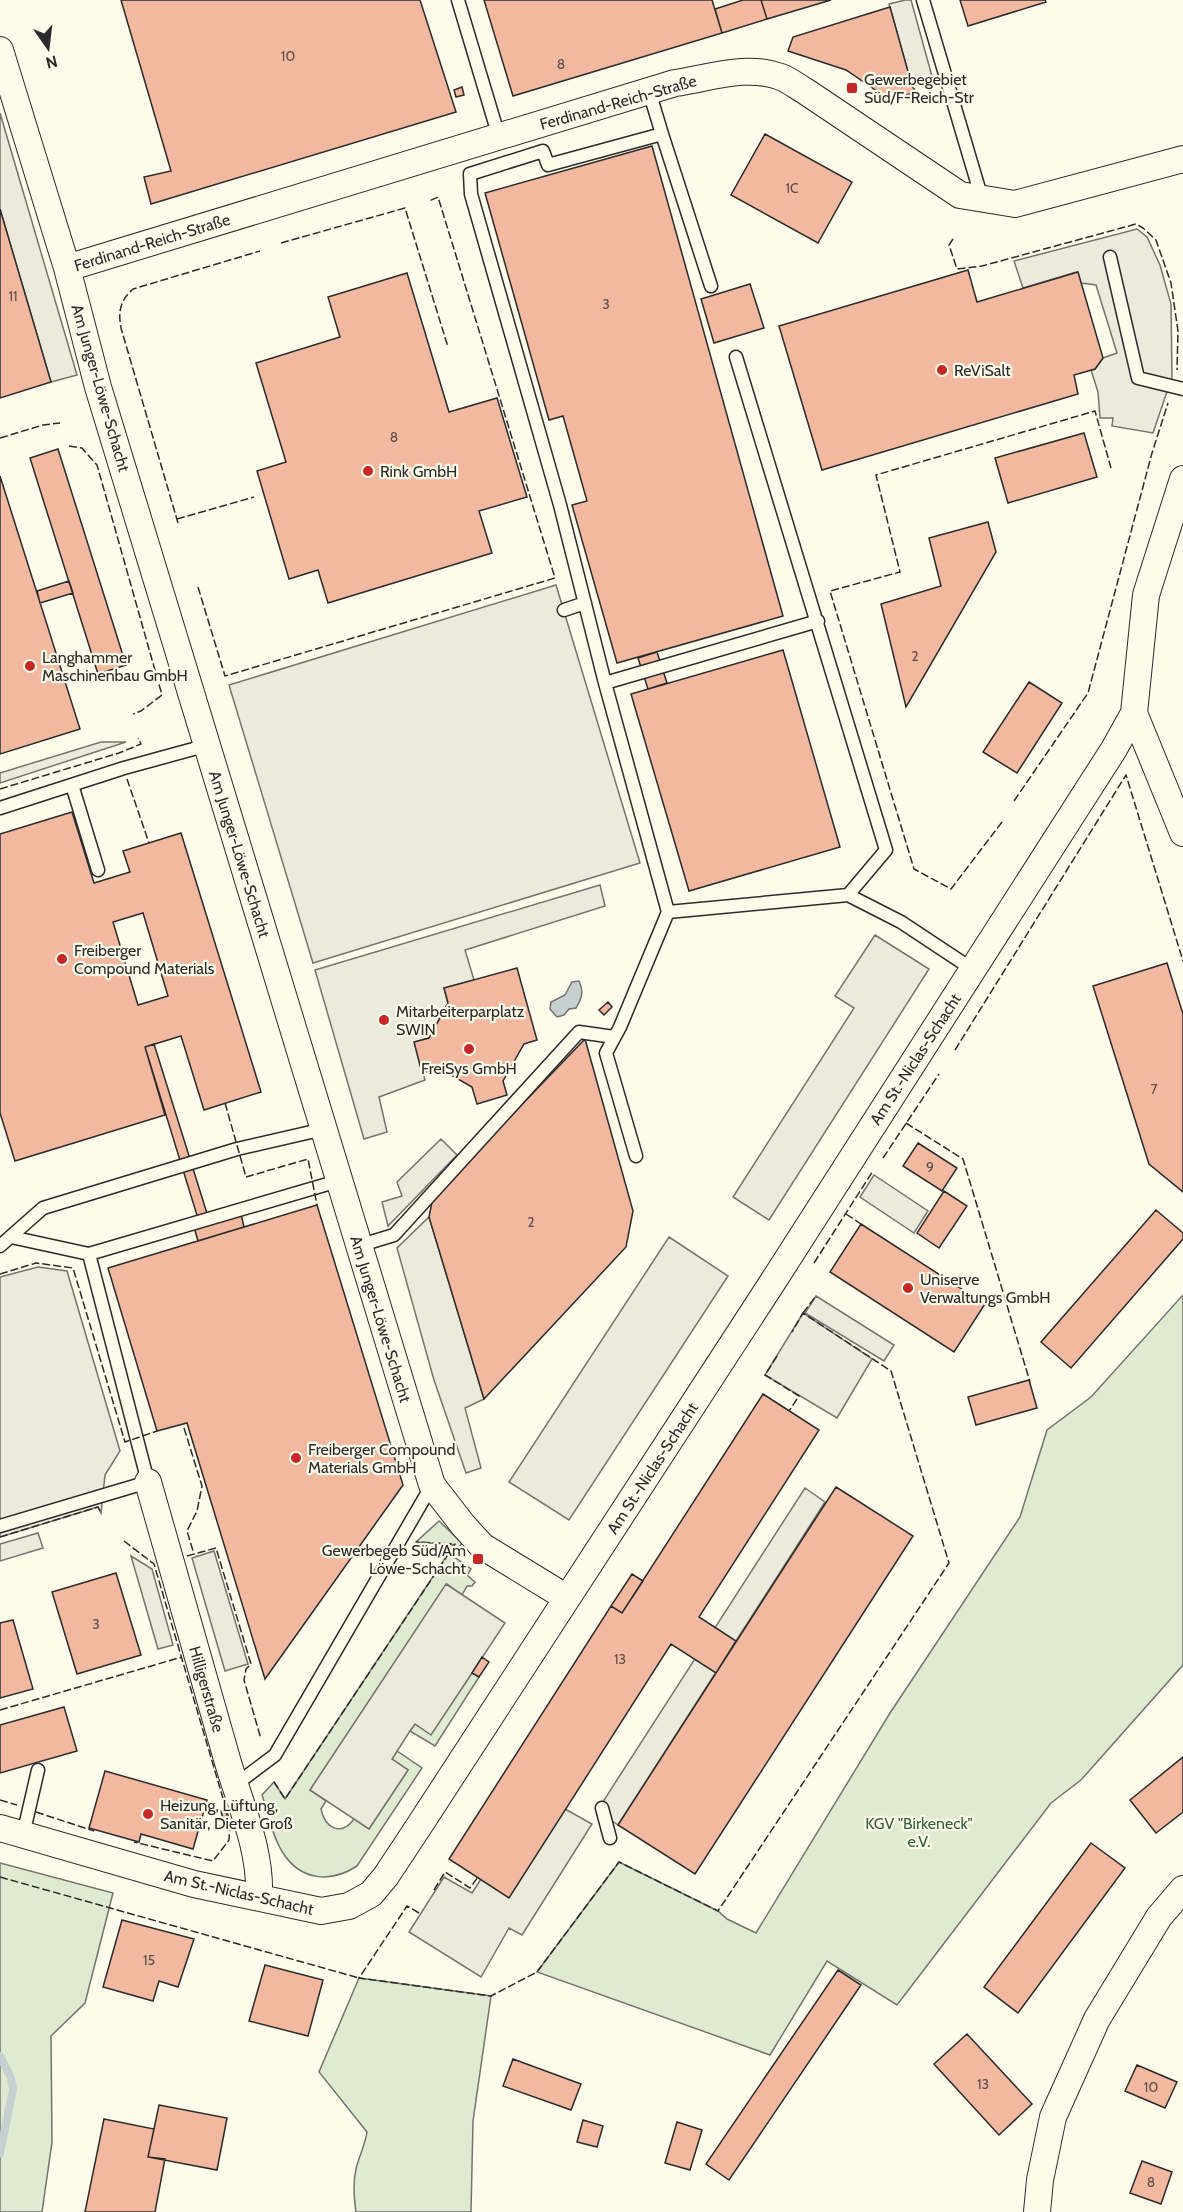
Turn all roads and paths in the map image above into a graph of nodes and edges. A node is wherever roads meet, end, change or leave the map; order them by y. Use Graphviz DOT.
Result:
graph roads {
  1 [pos="458,0"];
  2 [pos="923,0"];
  3 [pos="0,50"];
  4 [pos="649,91"];
  5 [pos="662,134"];
  6 [pos="499,137"];
  7 [pos="1183,159"];
  8 [pos="982,199"];
  9 [pos="1110,257"];
  10 [pos="66,268"];
  11 [pos="711,286"];
  12 [pos="736,357"];
  13 [pos="1183,389"];
  14 [pos="1183,479"];
  15 [pos="585,603"];
  16 [pos="564,610"];
  17 [pos="818,621"];
  18 [pos="605,683"];
  19 [pos="1134,713"];
  20 [pos="208,745"];
  21 [pos="72,785"];
  22 [pos="0,808"];
  23 [pos="1183,833"];
  24 [pos="98,870"];
  25 [pos="848,895"];
  26 [pos="668,912"];
  27 [pos="972,969"];
  28 [pos="614,1037"];
  29 [pos="324,1129"];
  30 [pos="636,1156"];
  31 [pos="338,1181"];
  32 [pos="11,1237"];
  33 [pos="0,1246"];
  34 [pos="358,1246"];
  35 [pos="89,1254"];
  36 [pos="148,1482"];
  37 [pos="432,1485"];
  38 [pos="0,1526"];
  39 [pos="567,1598"];
  40 [pos="38,1770"];
  41 [pos="234,1785"];
  42 [pos="602,1808"];
  43 [pos="11,1831"];
  44 [pos="610,1838"];
  45 [pos="1183,1889"];
  46 [pos="259,1896"];
  47 [pos="1037,2212"];
  1 -- 6 [label="lane"];
  2 -- 8 [label="lane"];
  3 -- 10 [label="street, Am Junger-Löwe-Schacht"];
  4 -- 5 [label="lane"];
  4 -- 6 [label="street, Ferdinand-Reich-Straße"];
  4 -- 8 [label="street, Ferdinand-Reich-Straße"];
  5 -- 11 [label="lane"];
  5 -- 15 [label="lane"];
  6 -- 10 [label="street, Ferdinand-Reich-Straße"];
  7 -- 8 [label="street, Ferdinand-Reich-Straße"];
  9 -- 13 [label="lane"];
  10 -- 20 [label="street, Am Junger-Löwe-Schacht"];
  12 -- 17 [label="lane"];
  14 -- 19 [label="street, Am St.-Niclas-Schacht"];
  15 -- 16 [label="lane"];
  15 -- 18 [label="lane"];
  17 -- 18 [label="lane"];
  17 -- 25 [label="lane"];
  18 -- 26 [label="lane"];
  19 -- 23 [label="street, Am St.-Niclas-Schacht"];
  19 -- 27 [label="street, Am St.-Niclas-Schacht"];
  20 -- 21 [label="lane"];
  20 -- 29 [label="street, Am Junger-Löwe-Schacht"];
  21 -- 22 [label="lane"];
  21 -- 24 [label="lane"];
  25 -- 26 [label="lane"];
  25 -- 27 [label="lane"];
  26 -- 28 [label="lane"];
  27 -- 39 [label="street, Am St.-Niclas-Schacht"];
  28 -- 30 [label="lane"];
  28 -- 34 [label="lane"];
  29 -- 31 [label="street, Am Junger-Löwe-Schacht"];
  29 -- 32 [label="lane"];
  31 -- 34 [label="street, Am Junger-Löwe-Schacht"];
  31 -- 35 [label="lane"];
  32 -- 33 [label="lane"];
  32 -- 35 [label="lane"];
  34 -- 37 [label="street, Am Junger-Löwe-Schacht"];
  35 -- 36 [label="lane"];
  36 -- 38 [label="lane"];
  36 -- 41 [label="street, Hilligerstraße"];
  37 -- 39 [label="street, Am Junger-Löwe-Schacht"];
  37 -- 41 [label="lane"];
  39 -- 46 [label="street, Am St.-Niclas-Schacht"];
  40 -- 43 [label="lane"];
  41 -- 46 [label="street, Hilligerstraße"];
  42 -- 44 [label="lane"];
  43 -- 46 [label="street, Am St.-Niclas-Schacht"];
  45 -- 47 [label="street"];
}
